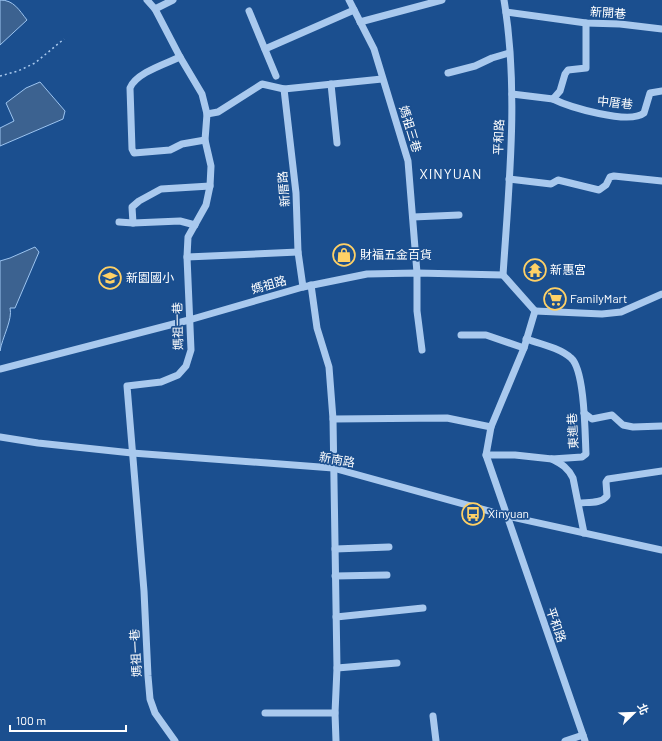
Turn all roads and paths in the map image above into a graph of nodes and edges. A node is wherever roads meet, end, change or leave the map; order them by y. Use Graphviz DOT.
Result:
graph roads {
  1 [pos="147,0"];
  2 [pos="173,0"];
  3 [pos="349,0"];
  4 [pos="442,0"];
  5 [pos="504,0"];
  6 [pos="155,5"];
  7 [pos="354,10"];
  8 [pos="249,11"];
  9 [pos="506,12"];
  10 [pos="360,22"];
  11 [pos="586,23"];
  12 [pos="662,29"];
  13 [pos="64,39"];
  14 [pos="265,48"];
  15 [pos="509,53"];
  16 [pos="180,57"];
  17 [pos="448,73"];
  18 [pos="0,76"];
  19 [pos="276,76"];
  20 [pos="382,79"];
  21 [pos="330,84"];
  22 [pos="284,89"];
  23 [pos="662,91"];
  24 [pos="512,94"];
  25 [pos="553,99"];
  26 [pos="208,114"];
  27 [pos="206,140"];
  28 [pos="337,143"];
  29 [pos="509,179"];
  30 [pos="662,181"];
  31 [pos="210,186"];
  32 [pos="458,215"];
  33 [pos="413,217"];
  34 [pos="120,222"];
  35 [pos="133,222"];
  36 [pos="195,225"];
  37 [pos="298,252"];
  38 [pos="186,257"];
  39 [pos="417,273"];
  40 [pos="503,275"];
  41 [pos="311,285"];
  42 [pos="303,287"];
  43 [pos="662,294"];
  44 [pos="534,311"];
  45 [pos="189,320"];
  46 [pos="461,335"];
  47 [pos="526,339"];
  48 [pos="524,348"];
  49 [pos="422,350"];
  50 [pos="0,369"];
  51 [pos="584,413"];
  52 [pos="333,420"];
  53 [pos="662,426"];
  54 [pos="491,427"];
  55 [pos="0,437"];
  56 [pos="132,452"];
  57 [pos="486,455"];
  58 [pos="552,459"];
  59 [pos="333,468"];
  60 [pos="662,471"];
  61 [pos="578,503"];
  62 [pos="507,516"];
  63 [pos="584,533"];
  64 [pos="389,547"];
  65 [pos="335,549"];
  66 [pos="662,550"];
  67 [pos="387,575"];
  68 [pos="335,576"];
  69 [pos="423,608"];
  70 [pos="336,617"];
  71 [pos="397,663"];
  72 [pos="337,668"];
  73 [pos="265,713"];
  74 [pos="335,713"];
  75 [pos="433,716"];
  76 [pos="584,738"];
  77 [pos="175,741"];
  78 [pos="336,741"];
  79 [pos="436,741"];
  80 [pos="565,741"];
  1 -- 6 [label="street, 媽祖一巷"];
  2 -- 6 [label="street"];
  3 -- 7 [label="street, 媽祖三巷"];
  4 -- 10 [label="street"];
  5 -- 9 [label="street, 平和路"];
  6 -- 16 [label="street, 媽祖一巷"];
  7 -- 10 [label="street, 媽祖三巷"];
  7 -- 14 [label="street"];
  8 -- 14 [label="street"];
  9 -- 11 [label="street, 新開巷"];
  9 -- 15 [label="street, 平和路"];
  10 -- 20 [label="street, 媽祖三巷"];
  11 -- 12 [label="street, 新開巷"];
  11 -- 25 [label="street"];
  13 -- 18 [label="path"];
  14 -- 19 [label="street"];
  15 -- 17 [label="street"];
  15 -- 24 [label="street, 平和路"];
  16 -- 26 [label="street, 媽祖一巷"];
  16 -- 27 [label="street"];
  20 -- 21 [label="street"];
  20 -- 33 [label="street, 媽祖三巷"];
  21 -- 22 [label="street"];
  21 -- 28 [label="street"];
  22 -- 26 [label="street"];
  22 -- 37 [label="street, 新厝路"];
  23 -- 25 [label="street, 中厝巷"];
  24 -- 25 [label="street, 中厝巷"];
  24 -- 29 [label="street, 平和路"];
  26 -- 27 [label="street, 媽祖一巷"];
  27 -- 31 [label="street, 媽祖一巷"];
  29 -- 30 [label="street"];
  29 -- 40 [label="street, 平和路"];
  31 -- 35 [label="street"];
  31 -- 36 [label="street, 媽祖一巷"];
  32 -- 33 [label="street"];
  33 -- 39 [label="street, 媽祖三巷"];
  34 -- 35 [label="street"];
  35 -- 36 [label="street"];
  36 -- 38 [label="street, 媽祖一巷"];
  37 -- 38 [label="street"];
  37 -- 42 [label="street, 新厝路"];
  38 -- 45 [label="street, 媽祖一巷"];
  39 -- 40 [label="street, 媽祖路"];
  39 -- 41 [label="street, 媽祖路"];
  39 -- 49 [label="street, 媽祖三巷"];
  40 -- 44 [label="street"];
  41 -- 42 [label="street, 媽祖路"];
  41 -- 52 [label="street"];
  42 -- 45 [label="street, 媽祖路"];
  43 -- 44 [label="street"];
  44 -- 47 [label="street"];
  45 -- 50 [label="street, 媽祖路"];
  45 -- 56 [label="street, 媽祖一巷"];
  46 -- 48 [label="street"];
  47 -- 48 [label="street"];
  47 -- 51 [label="street, 東進巷"];
  48 -- 54 [label="street"];
  51 -- 53 [label="street"];
  51 -- 58 [label="street, 東進巷"];
  52 -- 54 [label="street"];
  52 -- 59 [label="street"];
  54 -- 57 [label="street"];
  55 -- 56 [label="street, 新南路"];
  56 -- 59 [label="street, 新南路"];
  56 -- 77 [label="street, 媽祖一巷"];
  57 -- 58 [label="street, 東進巷"];
  57 -- 62 [label="street, 平和路"];
  58 -- 61 [label="street"];
  59 -- 62 [label="street, 新南路"];
  59 -- 65 [label="street"];
  60 -- 61 [label="street"];
  61 -- 63 [label="street"];
  62 -- 63 [label="street, 新南路"];
  62 -- 76 [label="street, 平和路"];
  63 -- 66 [label="street, 新南路"];
  64 -- 65 [label="street"];
  65 -- 68 [label="street"];
  67 -- 68 [label="street"];
  68 -- 70 [label="street"];
  69 -- 70 [label="street"];
  70 -- 72 [label="street"];
  71 -- 72 [label="street"];
  72 -- 74 [label="street"];
  73 -- 74 [label="street"];
  74 -- 78 [label="street"];
  75 -- 79 [label="street"];
  76 -- 80 [label="street"];
}
